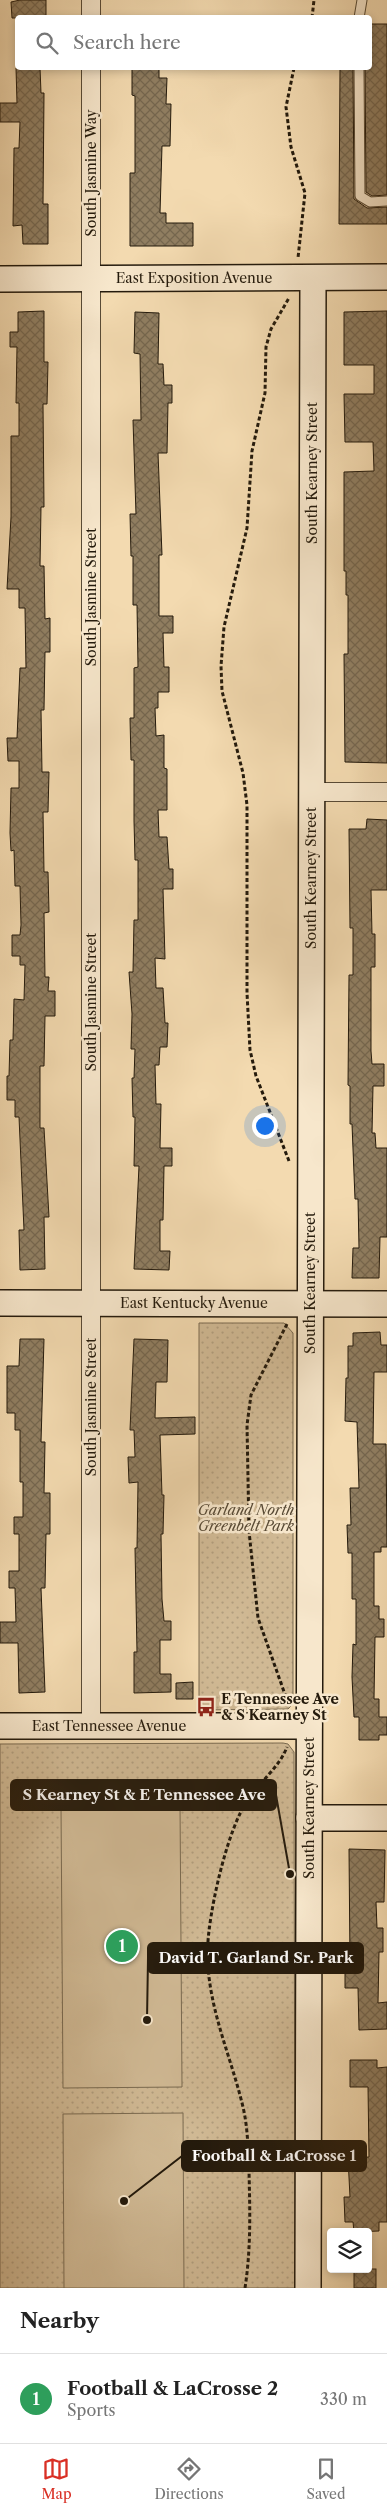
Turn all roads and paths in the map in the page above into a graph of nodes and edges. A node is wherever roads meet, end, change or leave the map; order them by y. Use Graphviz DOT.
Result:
graph roads {
  1 [pos="91,0"];
  2 [pos="314,0"];
  3 [pos="362,0"];
  4 [pos="91,15"];
  5 [pos="312,15"];
  6 [pos="360,15"];
  7 [pos="91,70"];
  8 [pos="294,70"];
  9 [pos="359,70"];
  10 [pos="387,201"];
  11 [pos="302,272"];
  12 [pos="387,277"];
  13 [pos="0,279"];
  14 [pos="91,279"];
  15 [pos="311,792"];
  16 [pos="387,792"];
  17 [pos="290,1167"];
  18 [pos="0,1303"];
  19 [pos="91,1303"];
  20 [pos="300,1303"];
  21 [pos="387,1304"];
  22 [pos="0,1726"];
  23 [pos="91,1726"];
  24 [pos="299,1726"];
  25 [pos="309,1818"];
  26 [pos="387,1818"];
  27 [pos="245,2288"];
  28 [pos="308,2288"];
  1 -- 4 [label="street"];
  2 -- 5 [label="path"];
  3 -- 6 [label="lane"];
  7 -- 14 [label="street, South Jasmine Way"];
  8 -- 11 [label="path"];
  9 -- 10 [label="lane"];
  11 -- 12 [label="street, East Exposition Avenue"];
  11 -- 14 [label="street, East Exposition Avenue"];
  11 -- 15 [label="street, South Kearney Street"];
  11 -- 17 [label="path"];
  13 -- 14 [label="street, East Exposition Avenue"];
  14 -- 19 [label="street, South Jasmine Street"];
  15 -- 16 [label="street"];
  15 -- 20 [label="street, South Kearney Street"];
  18 -- 19 [label="street, East Kentucky Avenue"];
  19 -- 20 [label="street, East Kentucky Avenue"];
  19 -- 23 [label="street, South Jasmine Street"];
  20 -- 21 [label="street, East Kentucky Avenue"];
  20 -- 24 [label="street, South Kearney Street"];
  20 -- 24 [label="path"];
  22 -- 23 [label="street, East Tennessee Avenue"];
  23 -- 24 [label="street, East Tennessee Avenue"];
  24 -- 25 [label="street, South Kearney Street"];
  24 -- 27 [label="path"];
  25 -- 26 [label="street"];
  25 -- 28 [label="street, South Kearney Street"];
}
